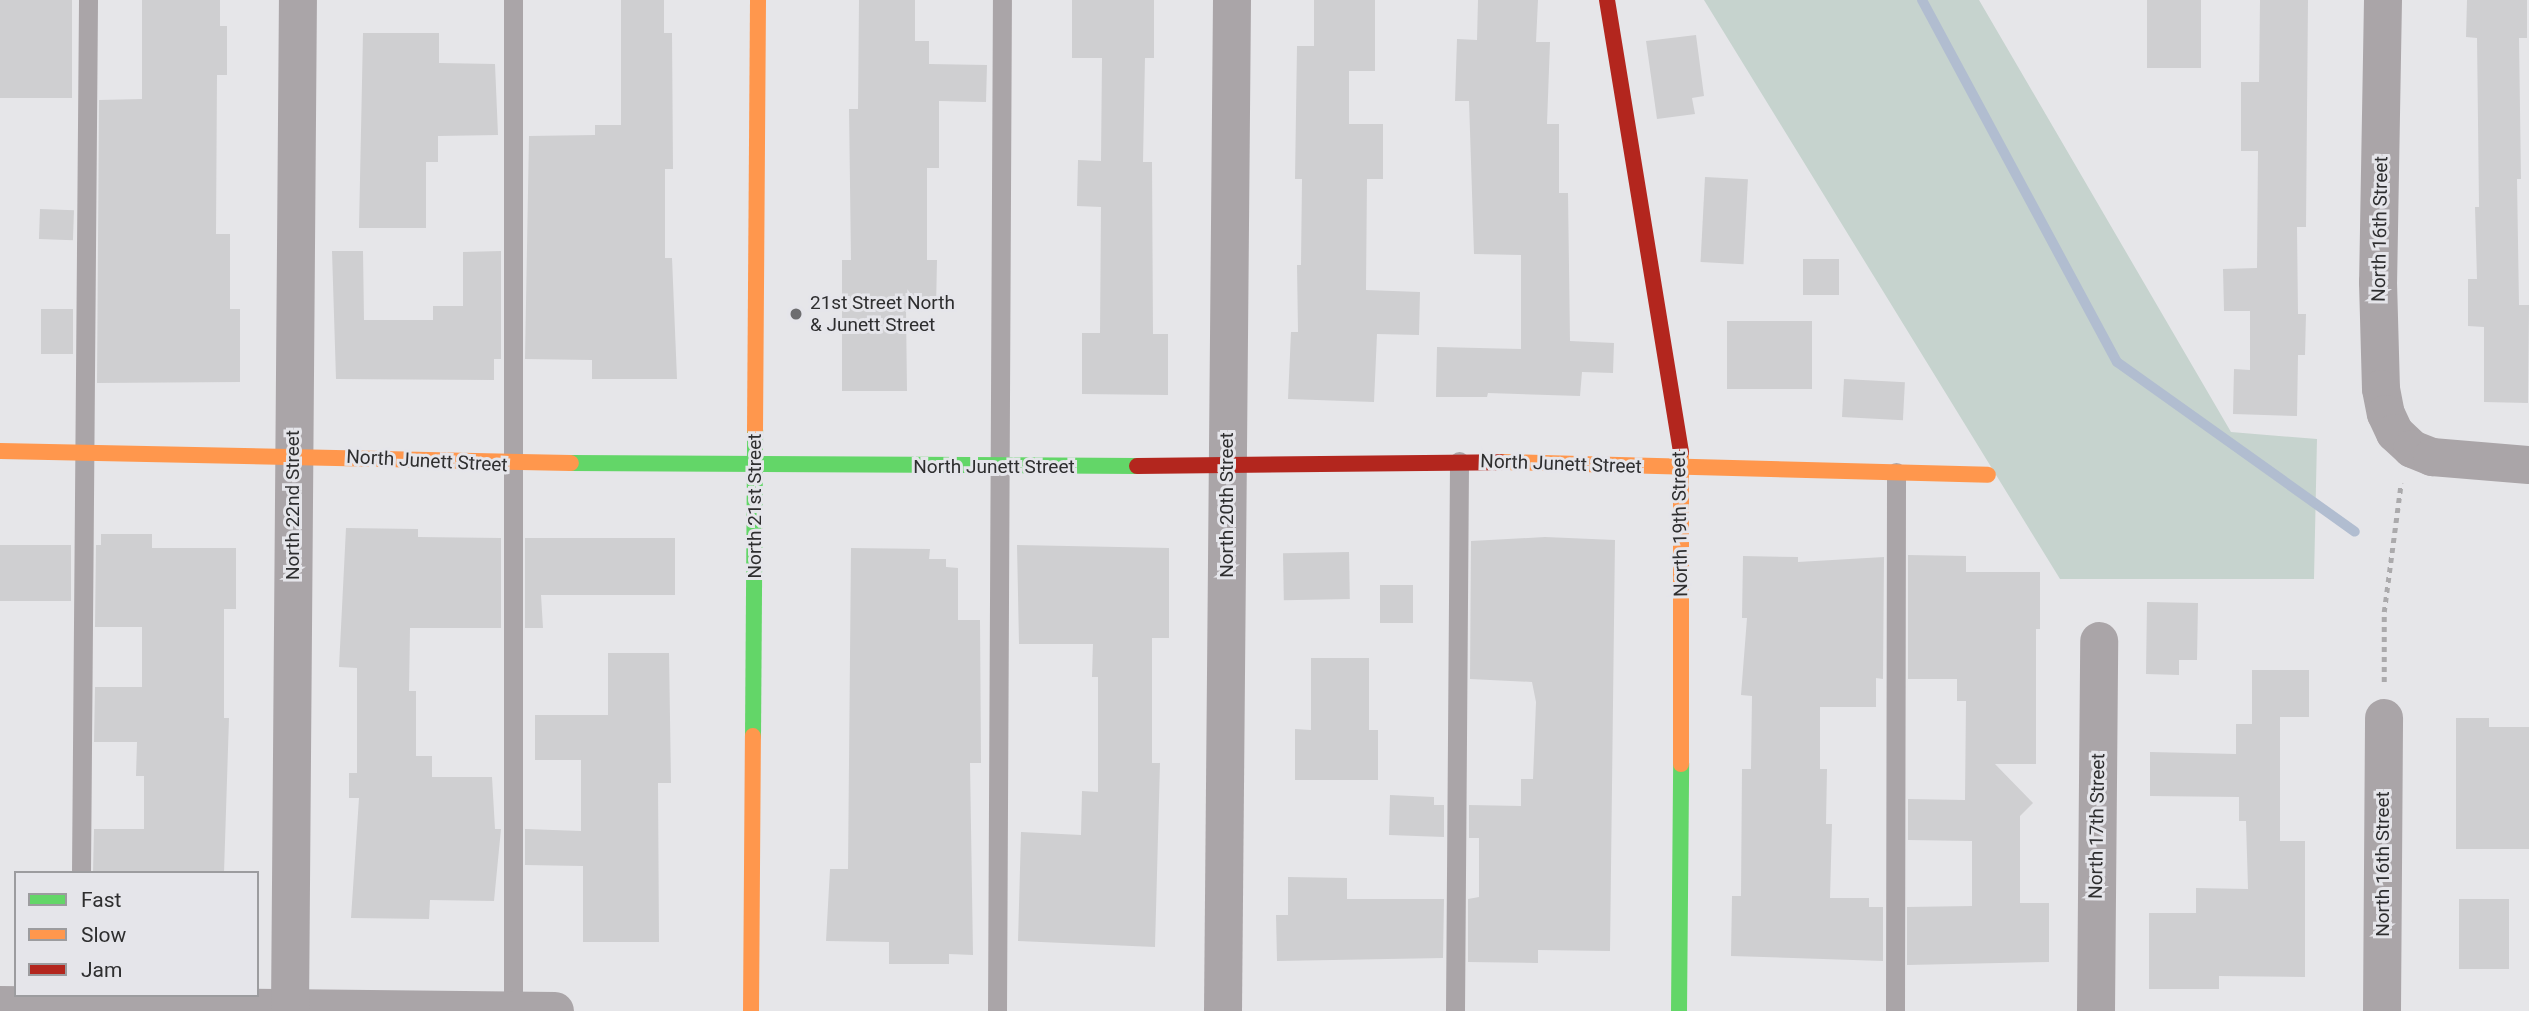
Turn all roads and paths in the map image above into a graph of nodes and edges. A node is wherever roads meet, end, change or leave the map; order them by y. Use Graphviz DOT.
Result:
graph roads {
  1 [pos="88,0"];
  2 [pos="298,0"];
  3 [pos="513,0"];
  4 [pos="758,0"];
  5 [pos="1002,0"];
  6 [pos="1232,0"];
  7 [pos="1607,0"];
  8 [pos="2384,0"];
  9 [pos="2412,449"];
  10 [pos="0,452"];
  11 [pos="84,452"];
  12 [pos="293,455"];
  13 [pos="1459,461"];
  14 [pos="1227,464"];
  15 [pos="513,465"];
  16 [pos="2529,465"];
  17 [pos="756,467"];
  18 [pos="1683,467"];
  19 [pos="998,468"];
  20 [pos="1896,472"];
  21 [pos="1988,475"];
  22 [pos="2099,641"];
  23 [pos="2384,718"];
  24 [pos="81,871"];
  25 [pos="80,1004"];
  26 [pos="0,1005"];
  27 [pos="290,1009"];
  28 [pos="513,1011"];
  29 [pos="555,1011"];
  30 [pos="751,1011"];
  31 [pos="998,1011"];
  32 [pos="1223,1011"];
  33 [pos="1455,1011"];
  34 [pos="1679,1011"];
  35 [pos="1895,1011"];
  36 [pos="2096,1011"];
  37 [pos="2382,1011"];
  1 -- 11 [label="lane"];
  2 -- 12 [label="street, North 22nd Street"];
  3 -- 15 [label="lane"];
  4 -- 17 [label="street, North 21st Street"];
  5 -- 19 [label="lane"];
  6 -- 14 [label="street, North 20th Street"];
  7 -- 18 [label="street, North 19th Street"];
  8 -- 9 [label="street, North 16th Street"];
  9 -- 16 [label="street"];
  9 -- 23 [label="path"];
  10 -- 11 [label="street, North Junett Street"];
  11 -- 12 [label="street, North Junett Street"];
  11 -- 24 [label="lane"];
  12 -- 15 [label="street, North Junett Street"];
  12 -- 27 [label="street, North 22nd Street"];
  13 -- 14 [label="street, North Junett Street"];
  13 -- 18 [label="street, North Junett Street"];
  13 -- 33 [label="lane"];
  14 -- 19 [label="street, North Junett Street"];
  14 -- 32 [label="street, North 20th Street"];
  15 -- 17 [label="street, North Junett Street"];
  15 -- 28 [label="lane"];
  17 -- 19 [label="street, North Junett Street"];
  17 -- 30 [label="street, North 21st Street"];
  18 -- 20 [label="street, North Junett Street"];
  18 -- 34 [label="street, North 19th Street"];
  19 -- 31 [label="lane"];
  20 -- 21 [label="street, North Junett Street"];
  20 -- 35 [label="lane"];
  22 -- 36 [label="street, North 17th Street"];
  23 -- 37 [label="street, North 16th Street"];
  25 -- 26 [label="street"];
  25 -- 27 [label="street"];
  27 -- 28 [label="street"];
  28 -- 29 [label="street"];
}
